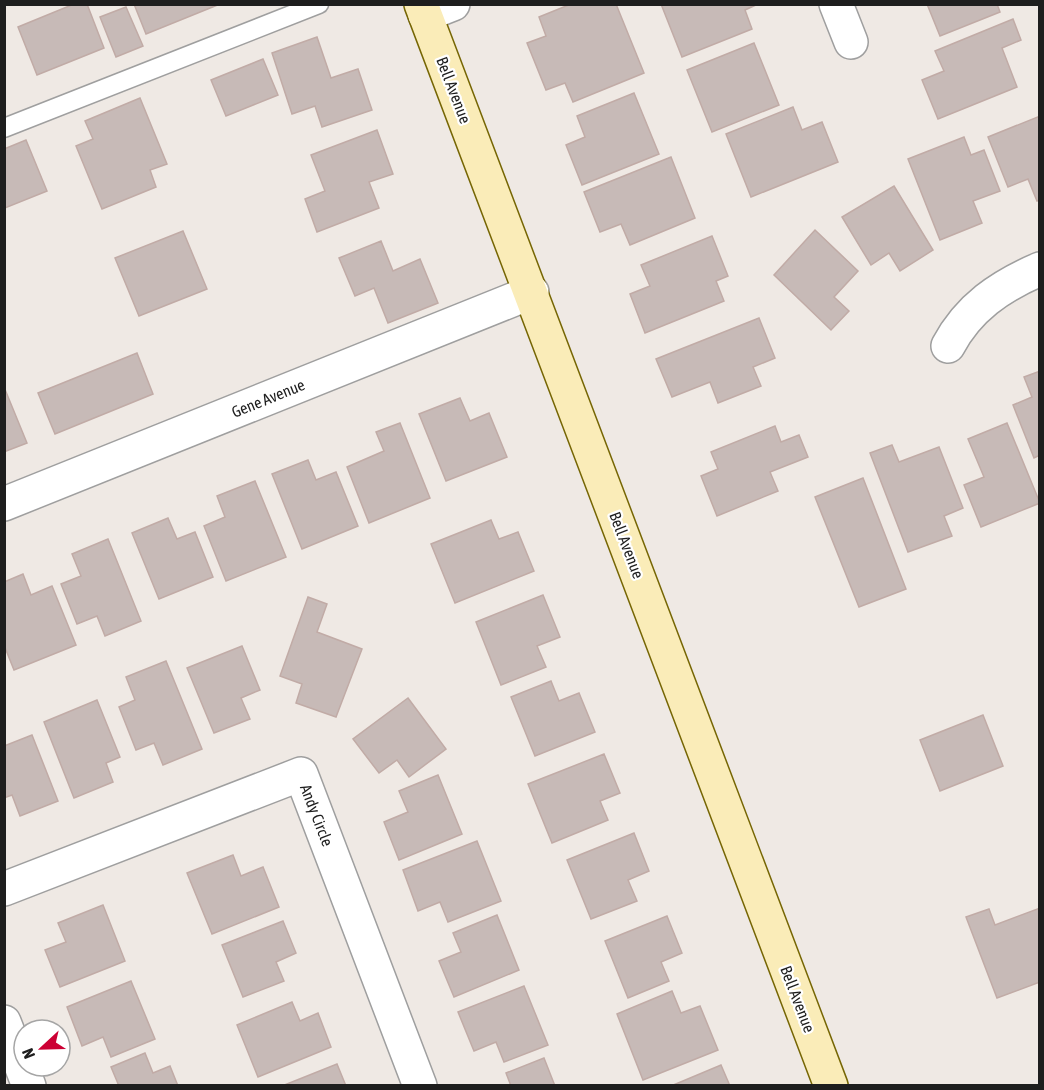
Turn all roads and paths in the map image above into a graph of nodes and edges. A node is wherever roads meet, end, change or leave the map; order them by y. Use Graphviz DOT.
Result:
graph roads {
  1 [pos="320,4"];
  2 [pos="836,4"];
  3 [pos="433,8"];
  4 [pos="851,42"];
  5 [pos="4,128"];
  6 [pos="1040,269"];
  7 [pos="532,292"];
  8 [pos="948,346"];
  9 [pos="4,504"];
  10 [pos="4,890"];
  11 [pos="4,1022"];
  12 [pos="29,1086"];
  13 [pos="420,1086"];
  14 [pos="831,1086"];
  1 -- 5 [label="lane"];
  2 -- 4 [label="street"];
  3 -- 7 [label="main road, Bell Avenue"];
  6 -- 8 [label="street"];
  7 -- 9 [label="street, Gene Avenue"];
  7 -- 14 [label="main road, Bell Avenue"];
  10 -- 13 [label="street, Andy Circle"];
  11 -- 12 [label="street"];
}
